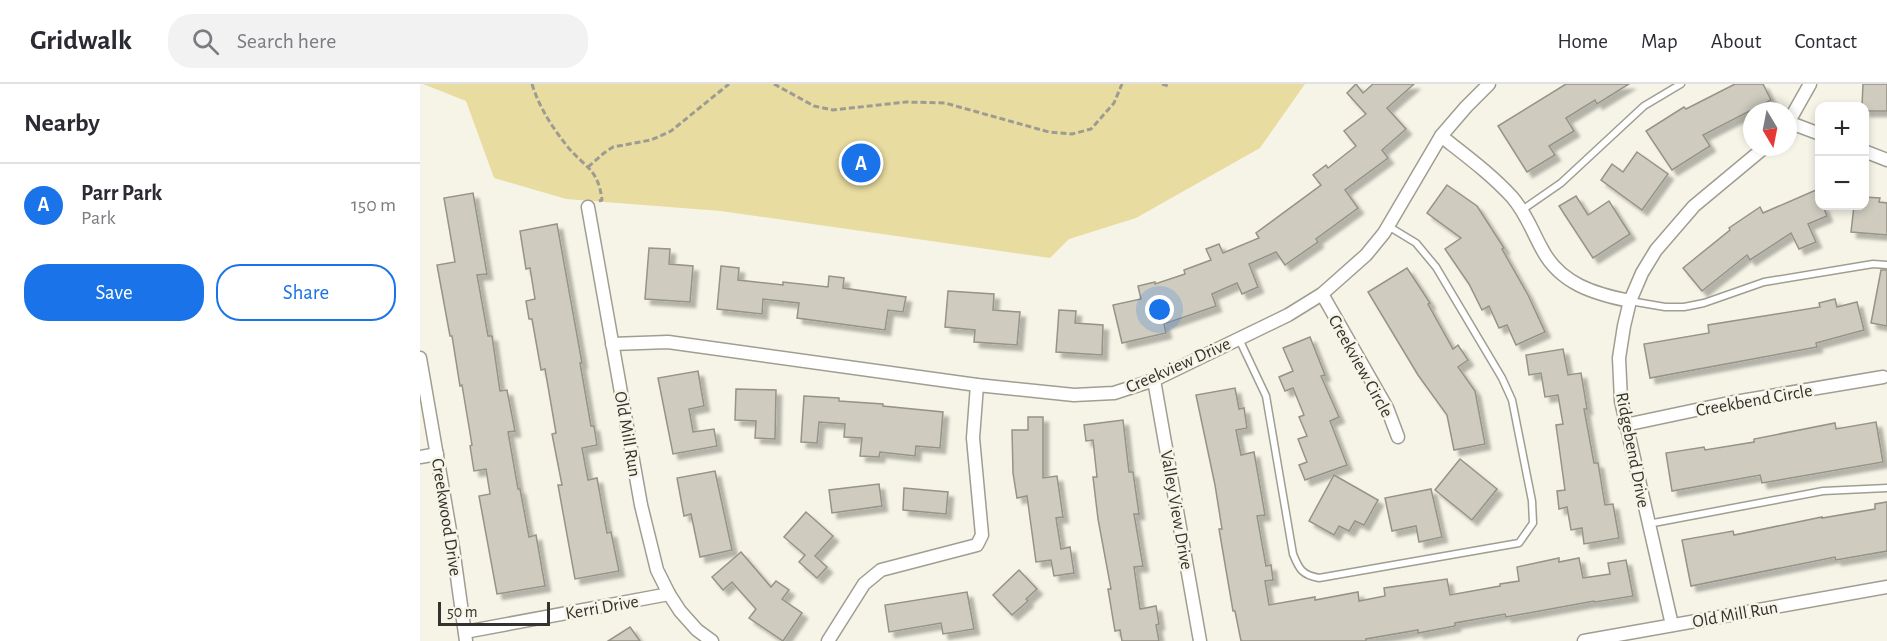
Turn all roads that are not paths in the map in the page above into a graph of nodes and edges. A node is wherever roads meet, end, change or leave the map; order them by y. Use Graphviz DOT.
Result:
graph roads {
  1 [pos="1490,84"];
  2 [pos="1681,84"];
  3 [pos="1810,84"];
  4 [pos="1797,106"];
  5 [pos="1797,125"];
  6 [pos="1815,132"];
  7 [pos="1442,136"];
  8 [pos="1869,153"];
  9 [pos="1754,156"];
  10 [pos="1887,160"];
  11 [pos="588,207"];
  12 [pos="1522,210"];
  13 [pos="1388,226"];
  14 [pos="1887,265"];
  15 [pos="1322,294"];
  16 [pos="1630,301"];
  17 [pos="1239,339"];
  18 [pos="612,344"];
  19 [pos="420,358"];
  20 [pos="1883,377"];
  21 [pos="1154,380"];
  22 [pos="976,385"];
  23 [pos="1625,424"];
  24 [pos="1398,437"];
  25 [pos="437,454"];
  26 [pos="420,457"];
  27 [pos="1887,488"];
  28 [pos="1648,524"];
  29 [pos="1887,587"];
  30 [pos="669,594"];
  31 [pos="1672,625"];
  32 [pos="466,636"];
  33 [pos="712,641"];
  34 [pos="828,641"];
  35 [pos="1200,641"];
  36 [pos="1584,641"];
  1 -- 7 [label="street, Creekview Drive"];
  2 -- 12 [label="lane"];
  3 -- 4 [label="street"];
  5 -- 6 [label="street"];
  7 -- 12 [label="street"];
  7 -- 13 [label="street, Creekview Drive"];
  8 -- 10 [label="street"];
  9 -- 16 [label="street, Ridgebend Drive"];
  11 -- 18 [label="street, Old Mill Run"];
  12 -- 16 [label="street"];
  13 -- 15 [label="street, Creekview Drive"];
  13 -- 17 [label="lane"];
  14 -- 16 [label="lane"];
  15 -- 17 [label="street, Creekview Drive"];
  15 -- 24 [label="street, Creekview Circle"];
  16 -- 23 [label="street, Ridgebend Drive"];
  17 -- 21 [label="street, Creekview Drive"];
  18 -- 22 [label="street, Creekview Drive"];
  18 -- 30 [label="street, Old Mill Run"];
  19 -- 25 [label="street, Creekwood Drive"];
  20 -- 23 [label="street, Creekbend Circle"];
  21 -- 22 [label="street, Creekview Drive"];
  21 -- 35 [label="street, Valley View Drive"];
  22 -- 34 [label="street"];
  23 -- 28 [label="street, Ridgebend Drive"];
  25 -- 26 [label="street"];
  25 -- 32 [label="street, Creekwood Drive"];
  27 -- 28 [label="lane"];
  28 -- 31 [label="street, Ridgebend Drive"];
  29 -- 31 [label="street, Old Mill Run"];
  30 -- 32 [label="street, Kerri Drive"];
  30 -- 33 [label="street, Old Mill Run"];
  31 -- 36 [label="street, Old Mill Run"];
}
